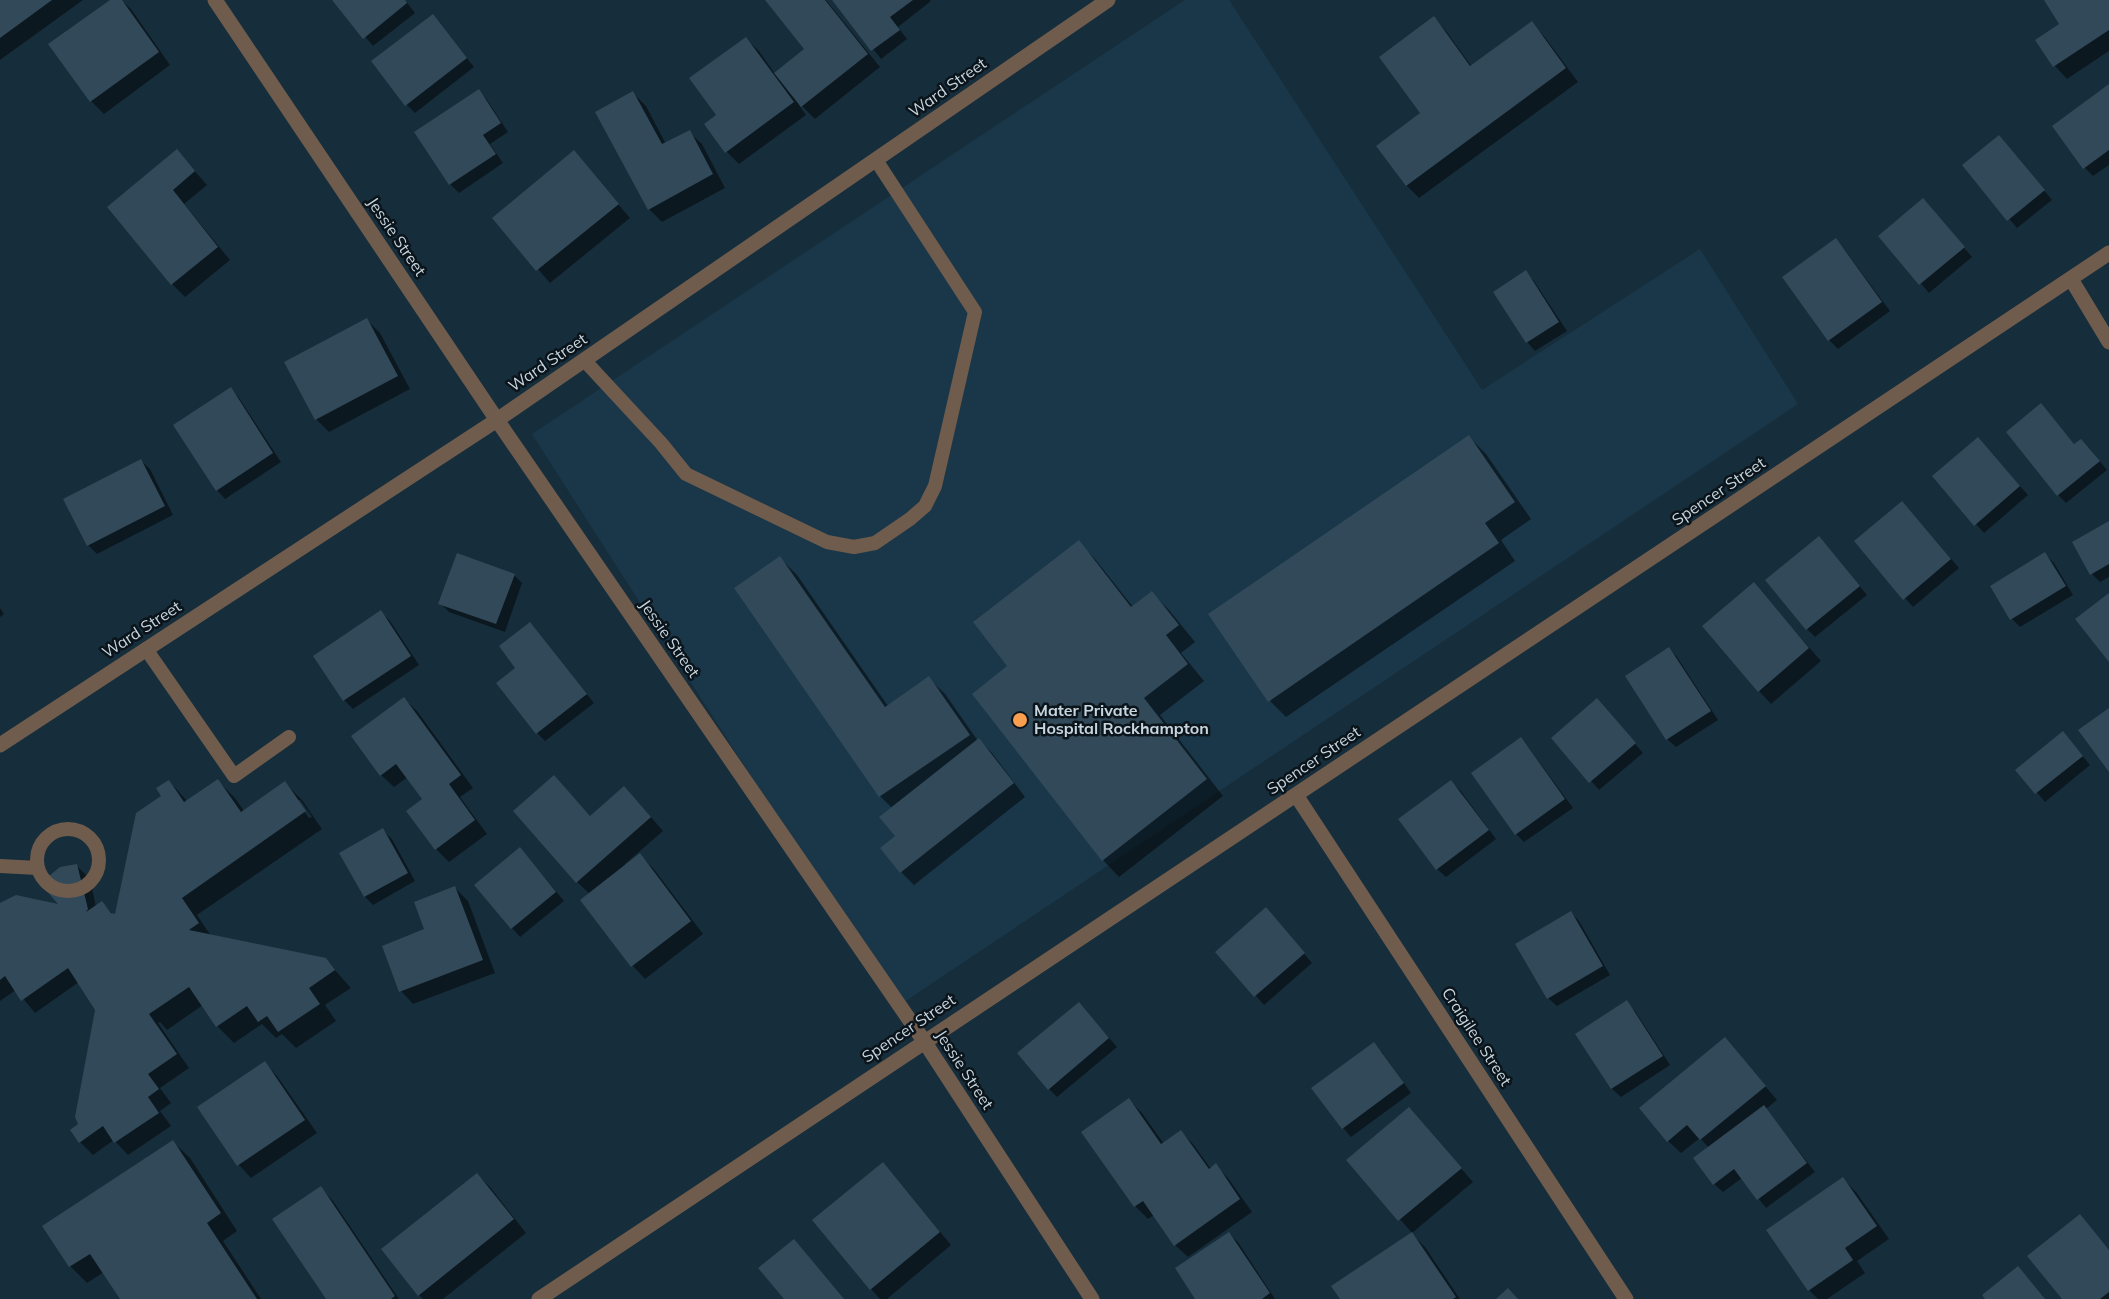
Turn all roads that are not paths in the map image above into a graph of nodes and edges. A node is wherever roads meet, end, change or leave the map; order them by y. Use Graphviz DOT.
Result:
graph roads {
  1 [pos="215,0"];
  2 [pos="1108,0"];
  3 [pos="876,160"];
  4 [pos="2109,253"];
  5 [pos="2071,279"];
  6 [pos="2109,342"];
  7 [pos="584,360"];
  8 [pos="497,420"];
  9 [pos="146,649"];
  10 [pos="289,737"];
  11 [pos="0,745"];
  12 [pos="1296,795"];
  13 [pos="0,866"];
  14 [pos="38,868"];
  15 [pos="924,1041"];
  16 [pos="539,1299"];
  17 [pos="1092,1299"];
  18 [pos="1626,1299"];
  1 -- 8 [label="street, Jessie Street"];
  2 -- 3 [label="street, Ward Street"];
  3 -- 7 [label="street, Ward Street"];
  3 -- 7 [label="lane"];
  4 -- 5 [label="street, Spencer Street"];
  5 -- 6 [label="street"];
  5 -- 12 [label="street, Spencer Street"];
  7 -- 8 [label="street, Ward Street"];
  8 -- 9 [label="street, Ward Street"];
  8 -- 15 [label="street, Jessie Street"];
  9 -- 10 [label="lane"];
  9 -- 11 [label="street, Ward Street"];
  12 -- 15 [label="street, Spencer Street"];
  12 -- 18 [label="street, Craigilee Street"];
  13 -- 14 [label="lane"];
  14 -- 14 [label="lane"];
  15 -- 16 [label="street, Spencer Street"];
  15 -- 17 [label="street, Jessie Street"];
}
